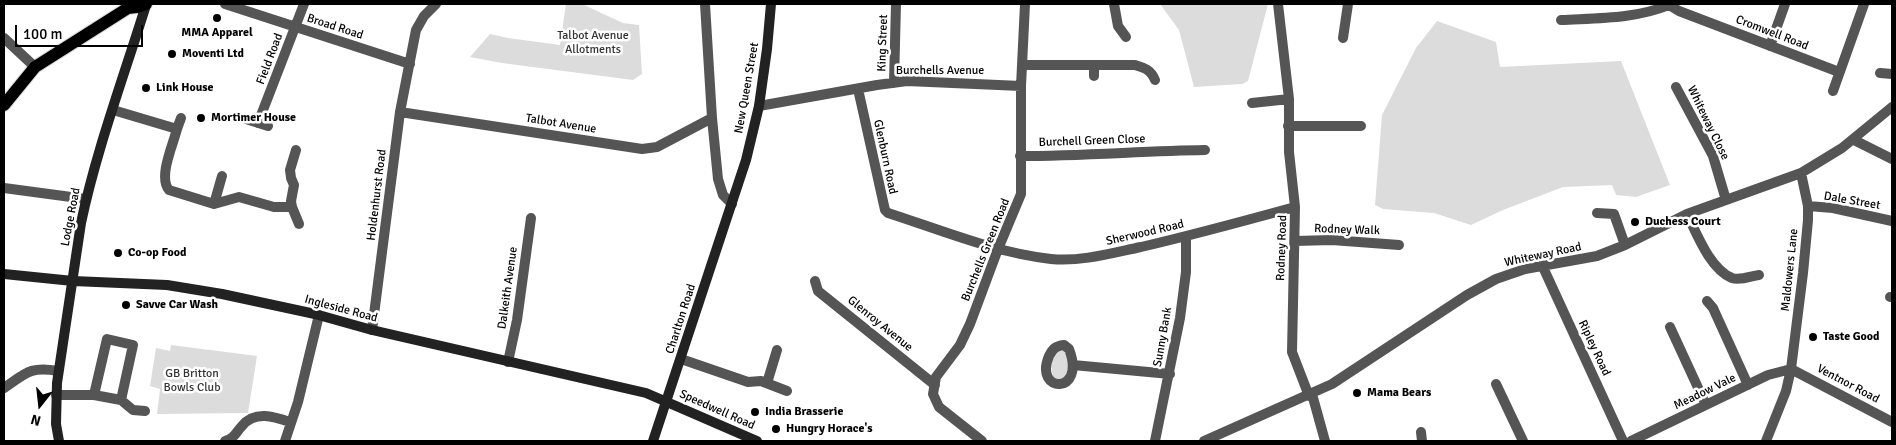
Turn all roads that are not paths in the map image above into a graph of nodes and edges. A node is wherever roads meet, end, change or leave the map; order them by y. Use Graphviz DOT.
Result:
graph roads {
  1 [pos="146,4"];
  2 [pos="226,4"];
  3 [pos="304,4"];
  4 [pos="436,4"];
  5 [pos="705,4"];
  6 [pos="771,4"];
  7 [pos="896,4"];
  8 [pos="1024,4"];
  9 [pos="1114,4"];
  10 [pos="1278,4"];
  11 [pos="1348,4"];
  12 [pos="1669,4"];
  13 [pos="1785,4"];
  14 [pos="1864,4"];
  15 [pos="125,6"];
  16 [pos="1561,20"];
  17 [pos="296,27"];
  18 [pos="1126,37"];
  19 [pos="4,38"];
  20 [pos="1343,38"];
  21 [pos="1770,46"];
  22 [pos="410,64"];
  23 [pos="1023,65"];
  24 [pos="35,67"];
  25 [pos="1839,72"];
  26 [pos="1880,73"];
  27 [pos="1892,74"];
  28 [pos="1155,80"];
  29 [pos="894,83"];
  30 [pos="1021,86"];
  31 [pos="1676,87"];
  32 [pos="858,89"];
  33 [pos="1832,91"];
  34 [pos="1288,99"];
  35 [pos="1252,103"];
  36 [pos="4,105"];
  37 [pos="759,106"];
  38 [pos="1892,107"];
  39 [pos="113,110"];
  40 [pos="400,112"];
  41 [pos="180,118"];
  42 [pos="712,118"];
  43 [pos="246,120"];
  44 [pos="1288,126"];
  45 [pos="1361,126"];
  46 [pos="177,129"];
  47 [pos="1854,140"];
  48 [pos="296,150"];
  49 [pos="1205,150"];
  50 [pos="1020,156"];
  51 [pos="1892,159"];
  52 [pos="1801,173"];
  53 [pos="742,175"];
  54 [pos="222,176"];
  55 [pos="4,188"];
  56 [pos="86,199"];
  57 [pos="1726,200"];
  58 [pos="214,204"];
  59 [pos="732,204"];
  60 [pos="1808,206"];
  61 [pos="292,207"];
  62 [pos="1295,207"];
  63 [pos="1597,213"];
  64 [pos="1687,214"];
  65 [pos="531,218"];
  66 [pos="1892,221"];
  67 [pos="299,224"];
  68 [pos="1186,236"];
  69 [pos="1295,241"];
  70 [pos="1399,245"];
  71 [pos="1625,245"];
  72 [pos="998,249"];
  73 [pos="1542,265"];
  74 [pos="4,274"];
  75 [pos="1759,274"];
  76 [pos="73,281"];
  77 [pos="815,281"];
  78 [pos="1707,301"];
  79 [pos="319,315"];
  80 [pos="1670,327"];
  81 [pos="372,330"];
  82 [pos="777,350"];
  83 [pos="681,359"];
  84 [pos="508,362"];
  85 [pos="1073,365"];
  86 [pos="1792,369"];
  87 [pos="58,371"];
  88 [pos="1170,374"];
  89 [pos="767,384"];
  90 [pos="1496,384"];
  91 [pos="935,385"];
  92 [pos="1748,385"];
  93 [pos="4,388"];
  94 [pos="787,391"];
  95 [pos="56,395"];
  96 [pos="94,395"];
  97 [pos="1311,395"];
  98 [pos="121,400"];
  99 [pos="667,400"];
  100 [pos="1706,405"];
  101 [pos="145,411"];
  102 [pos="290,422"];
  103 [pos="1892,422"];
  104 [pos="59,441"];
  105 [pos="226,441"];
  106 [pos="285,441"];
  107 [pos="653,441"];
  108 [pos="757,441"];
  109 [pos="982,441"];
  110 [pos="1155,441"];
  111 [pos="1204,441"];
  112 [pos="1325,441"];
  113 [pos="1523,441"];
  114 [pos="1623,441"];
  115 [pos="1631,441"];
  116 [pos="1766,441"];
  1 -- 15 [label="main road"];
  1 -- 39 [label="street, Lodge Road"];
  2 -- 17 [label="street, Broad Road"];
  3 -- 17 [label="street, Field Road"];
  4 -- 22 [label="street, Holdenhurst Road"];
  5 -- 42 [label="street"];
  6 -- 37 [label="street, New Queen Street"];
  7 -- 29 [label="street, King Street"];
  8 -- 23 [label="street, Burchells Green Road"];
  9 -- 18 [label="street"];
  10 -- 34 [label="street, Rodney Road"];
  11 -- 20 [label="street"];
  12 -- 16 [label="street"];
  12 -- 21 [label="street, Cromwell Road"];
  13 -- 21 [label="street"];
  14 -- 25 [label="street"];
  15 -- 24 [label="main road"];
  17 -- 22 [label="street, Broad Road"];
  17 -- 43 [label="street, Field Road"];
  19 -- 24 [label="street"];
  21 -- 25 [label="street, Cromwell Road"];
  22 -- 40 [label="street, Holdenhurst Road"];
  23 -- 28 [label="street"];
  23 -- 30 [label="street, Burchells Green Road"];
  24 -- 36 [label="main road"];
  25 -- 33 [label="street"];
  26 -- 27 [label="street"];
  29 -- 30 [label="street, Burchells Avenue"];
  29 -- 32 [label="street, Burchells Avenue"];
  30 -- 50 [label="street, Burchells Green Road"];
  31 -- 57 [label="street, Whiteway Close"];
  32 -- 37 [label="street"];
  32 -- 72 [label="street, Glenburn Road"];
  34 -- 35 [label="street"];
  34 -- 44 [label="street, Rodney Road"];
  37 -- 53 [label="street, New Queen Street"];
  38 -- 47 [label="street, Whiteway Road"];
  39 -- 46 [label="street"];
  39 -- 56 [label="street, Lodge Road"];
  40 -- 42 [label="street, Talbot Avenue"];
  40 -- 81 [label="street, Holdenhurst Road"];
  41 -- 46 [label="street"];
  42 -- 59 [label="street"];
  44 -- 45 [label="street"];
  44 -- 62 [label="street, Rodney Road"];
  46 -- 58 [label="street"];
  47 -- 51 [label="street"];
  47 -- 52 [label="street, Whiteway Road"];
  48 -- 61 [label="street"];
  49 -- 50 [label="street, Burchell Green Close"];
  50 -- 72 [label="street, Burchells Green Road"];
  52 -- 57 [label="street, Whiteway Road"];
  52 -- 60 [label="street, Maldowers Lane"];
  53 -- 59 [label="street, Charlton Road"];
  54 -- 58 [label="street"];
  55 -- 56 [label="street"];
  56 -- 76 [label="street, Lodge Road"];
  57 -- 64 [label="street, Whiteway Road"];
  58 -- 61 [label="street"];
  59 -- 83 [label="street, Charlton Road"];
  60 -- 66 [label="street, Dale Street"];
  60 -- 86 [label="street, Maldowers Lane"];
  61 -- 67 [label="street"];
  62 -- 68 [label="street, Sherwood Road"];
  62 -- 69 [label="street, Rodney Road"];
  63 -- 71 [label="street"];
  64 -- 71 [label="street, Whiteway Road"];
  64 -- 75 [label="street"];
  65 -- 84 [label="street, Dalkeith Avenue"];
  68 -- 72 [label="street, Sherwood Road"];
  68 -- 88 [label="street, Sunny Bank"];
  69 -- 70 [label="street, Rodney Walk"];
  69 -- 97 [label="street, Rodney Road"];
  71 -- 73 [label="street, Whiteway Road"];
  72 -- 91 [label="street, Burchells Green Road"];
  73 -- 97 [label="street, Whiteway Road"];
  73 -- 114 [label="street, Ripley Road"];
  74 -- 76 [label="street, Ingleside Road"];
  76 -- 79 [label="street, Ingleside Road"];
  76 -- 87 [label="street, Lodge Road"];
  77 -- 91 [label="street, Glenroy Avenue"];
  78 -- 92 [label="street"];
  79 -- 81 [label="street, Ingleside Road"];
  79 -- 102 [label="street"];
  80 -- 100 [label="street"];
  81 -- 84 [label="street, Ingleside Road"];
  82 -- 89 [label="street"];
  83 -- 89 [label="street"];
  83 -- 99 [label="street, Charlton Road"];
  84 -- 99 [label="street, Ingleside Road"];
  85 -- 88 [label="street"];
  86 -- 92 [label="street, Meadow Vale"];
  86 -- 103 [label="street, Ventnor Road"];
  86 -- 116 [label="street, Maldowers Lane"];
  87 -- 93 [label="street"];
  87 -- 95 [label="street, Lodge Road"];
  88 -- 110 [label="street, Sunny Bank"];
  89 -- 94 [label="street"];
  90 -- 113 [label="street"];
  91 -- 109 [label="street"];
  92 -- 100 [label="street, Meadow Vale"];
  95 -- 96 [label="street"];
  95 -- 104 [label="street, Lodge Road"];
  96 -- 98 [label="street"];
  96 -- 98 [label="street"];
  97 -- 111 [label="street, Whiteway Road"];
  97 -- 112 [label="street, Rodney Road"];
  98 -- 101 [label="street"];
  99 -- 107 [label="street, Charlton Road"];
  99 -- 108 [label="street, Speedwell Road"];
  100 -- 115 [label="street, Meadow Vale"];
  102 -- 105 [label="street"];
  102 -- 106 [label="street"];
}
